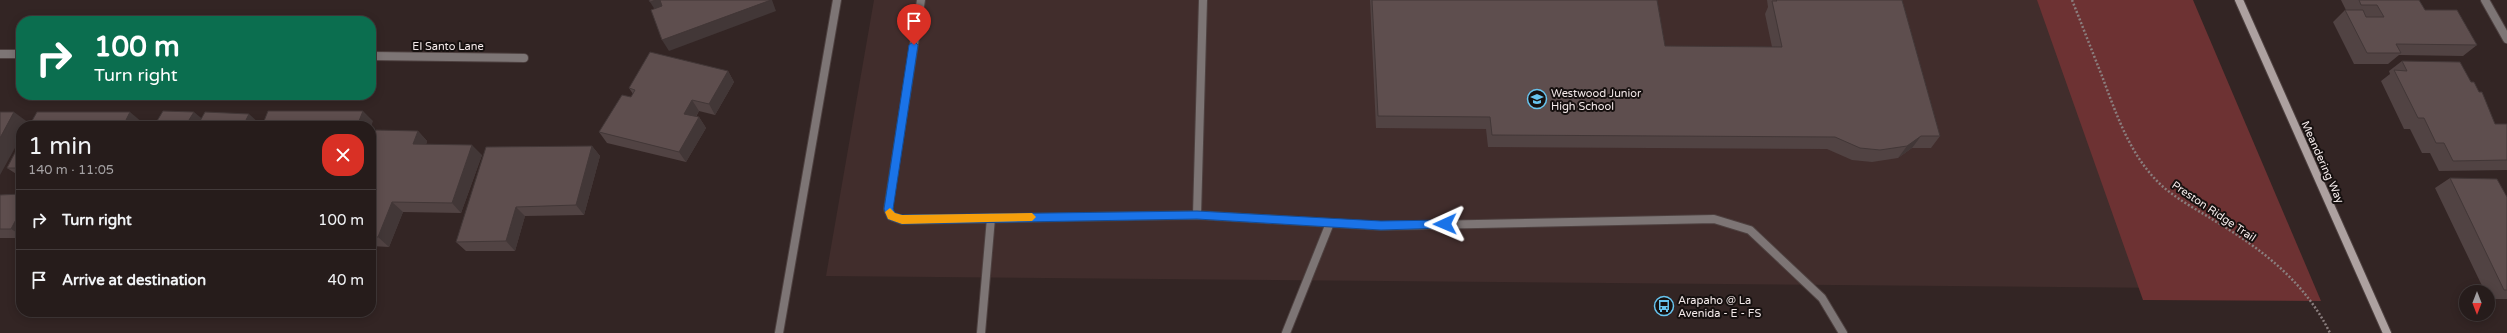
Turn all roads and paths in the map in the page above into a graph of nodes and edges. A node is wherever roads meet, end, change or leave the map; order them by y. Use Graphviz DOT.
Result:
graph roads {
  1 [pos="838,0"];
  2 [pos="921,0"];
  3 [pos="1203,0"];
  4 [pos="2072,0"];
  5 [pos="2240,0"];
  6 [pos="2485,0"];
  7 [pos="2507,39"];
  8 [pos="0,54"];
  9 [pos="16,54"];
  10 [pos="376,56"];
  11 [pos="524,58"];
  12 [pos="1197,215"];
  13 [pos="991,218"];
  14 [pos="1330,223"];
  15 [pos="779,333"];
  16 [pos="981,333"];
  17 [pos="1286,333"];
  18 [pos="1843,333"];
  19 [pos="2330,333"];
  20 [pos="2387,333"];
  1 -- 15 [label="street"];
  2 -- 13 [label="street"];
  3 -- 12 [label="street"];
  4 -- 19 [label="path, Preston Ridge Trail"];
  5 -- 20 [label="street, Meandering Way"];
  6 -- 7 [label="street"];
  8 -- 9 [label="street"];
  10 -- 11 [label="street, El Santo Lane"];
  12 -- 13 [label="street"];
  12 -- 14 [label="street"];
  13 -- 16 [label="street"];
  14 -- 17 [label="street"];
  14 -- 18 [label="street"];
}
